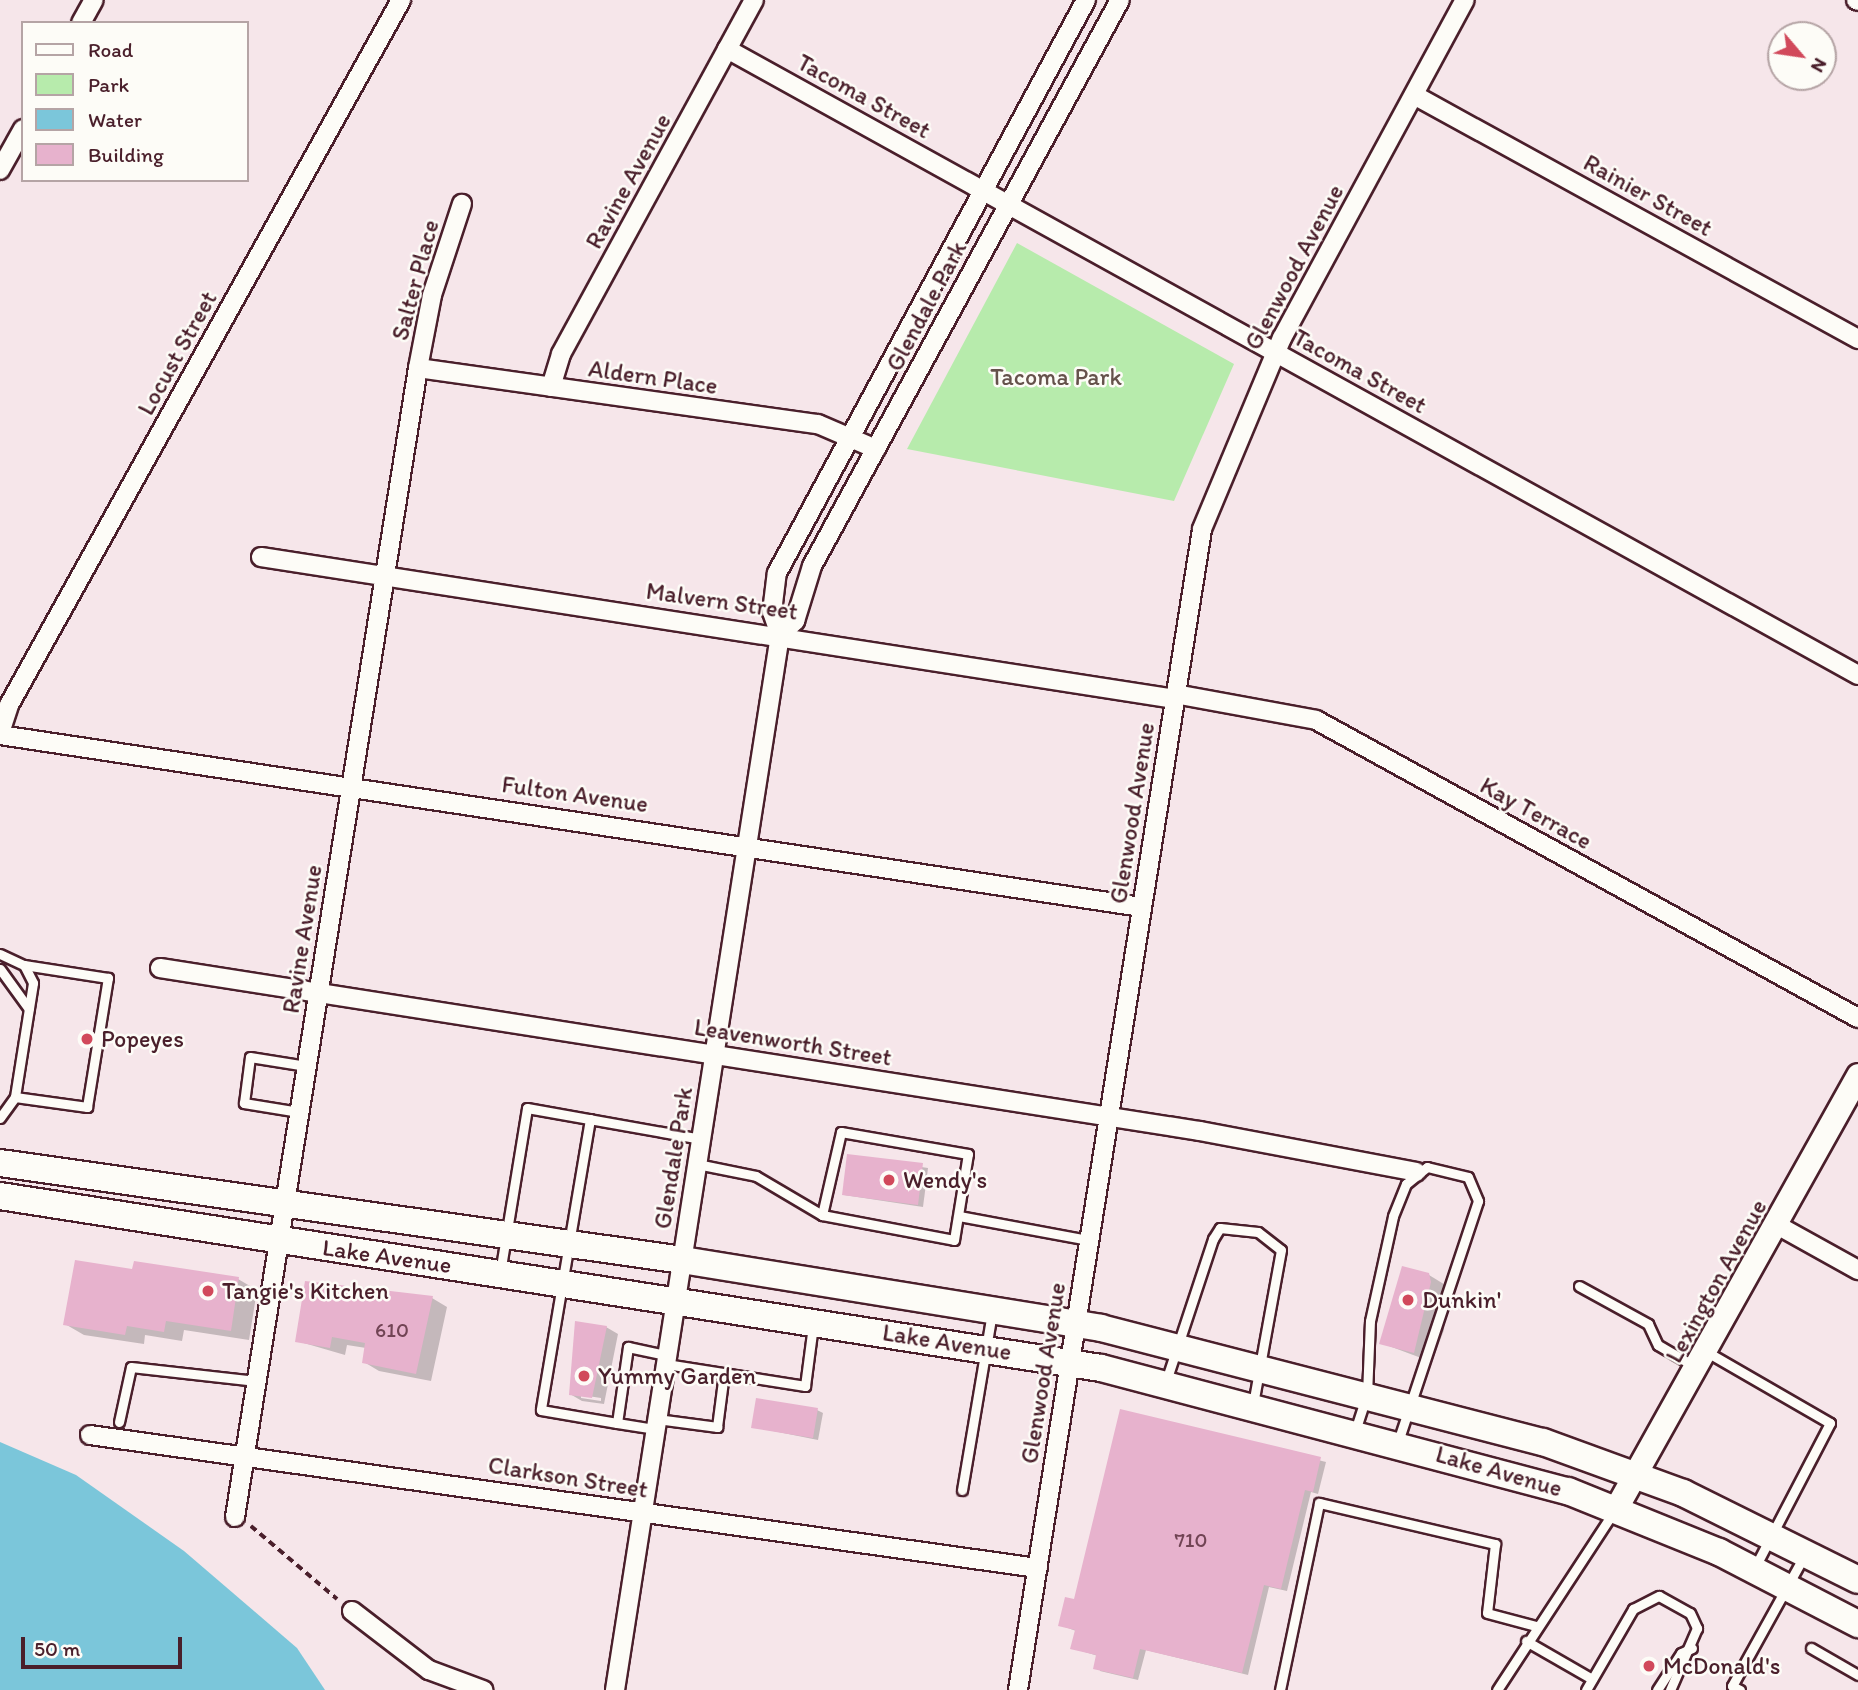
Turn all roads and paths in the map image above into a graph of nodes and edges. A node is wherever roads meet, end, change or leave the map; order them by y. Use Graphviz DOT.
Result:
graph roads {
  1 [pos="94,0"];
  2 [pos="401,0"];
  3 [pos="754,0"];
  4 [pos="1086,0"];
  5 [pos="1120,0"];
  6 [pos="1465,0"];
  7 [pos="82,21"];
  8 [pos="727,49"];
  9 [pos="1414,95"];
  10 [pos="21,133"];
  11 [pos="0,170"];
  12 [pos="983,190"];
  13 [pos="462,204"];
  14 [pos="1009,205"];
  15 [pos="1858,339"];
  16 [pos="1275,352"];
  17 [pos="418,368"];
  18 [pos="551,387"];
  19 [pos="850,435"];
  20 [pos="876,449"];
  21 [pos="261,558"];
  22 [pos="385,576"];
  23 [pos="780,635"];
  24 [pos="1858,675"];
  25 [pos="1175,696"];
  26 [pos="0,734"];
  27 [pos="351,786"];
  28 [pos="748,844"];
  29 [pos="1141,907"];
  30 [pos="0,954"];
  31 [pos="24,965"];
  32 [pos="160,968"];
  33 [pos="0,969"];
  34 [pos="318,994"];
  35 [pos="29,1009"];
  36 [pos="1858,1018"];
  37 [pos="715,1054"];
  38 [pos="306,1066"];
  39 [pos="1858,1075"];
  40 [pos="15,1097"];
  41 [pos="299,1112"];
  42 [pos="0,1118"];
  43 [pos="1109,1118"];
  44 [pos="590,1119"];
  45 [pos="701,1139"];
  46 [pos="0,1163"];
  47 [pos="697,1164"];
  48 [pos="1416,1172"];
  49 [pos="0,1196"];
  50 [pos="285,1201"];
  51 [pos="822,1215"];
  52 [pos="959,1216"];
  53 [pos="1777,1225"];
  54 [pos="506,1234"];
  55 [pos="278,1240"];
  56 [pos="1089,1240"];
  57 [pos="571,1243"];
  58 [pos="682,1260"];
  59 [pos="1858,1270"];
  60 [pos="500,1273"];
  61 [pos="561,1282"];
  62 [pos="1579,1286"];
  63 [pos="676,1299"];
  64 [pos="992,1310"];
  65 [pos="814,1321"];
  66 [pos="1076,1324"];
  67 [pos="1175,1346"];
  68 [pos="986,1348"];
  69 [pos="667,1359"];
  70 [pos="1703,1360"];
  71 [pos="1070,1362"];
  72 [pos="1261,1367"];
  73 [pos="724,1373"];
  74 [pos="256,1381"];
  75 [pos="1165,1383"];
  76 [pos="1367,1395"];
  77 [pos="1252,1405"];
  78 [pos="1411,1405"];
  79 [pos="119,1422"];
  80 [pos="617,1423"];
  81 [pos="656,1424"];
  82 [pos="1355,1431"];
  83 [pos="90,1435"];
  84 [pos="1398,1442"];
  85 [pos="245,1453"];
  86 [pos="1638,1475"];
  87 [pos="962,1490"];
  88 [pos="1616,1508"];
  89 [pos="642,1513"];
  90 [pos="234,1517"];
  91 [pos="1774,1534"];
  92 [pos="1806,1551"];
  93 [pos="1038,1568"];
  94 [pos="1754,1568"];
  95 [pos="1858,1580"];
  96 [pos="1788,1586"];
  97 [pos="337,1599"];
  98 [pos="352,1611"];
  99 [pos="1858,1625"];
  100 [pos="1536,1626"];
  101 [pos="1526,1641"];
  102 [pos="1692,1648"];
  103 [pos="1811,1648"];
  104 [pos="1858,1675"];
  105 [pos="1592,1679"];
  106 [pos="483,1690"];
  107 [pos="615,1690"];
  108 [pos="1018,1690"];
  109 [pos="1280,1690"];
  110 [pos="1497,1690"];
  111 [pos="1586,1690"];
  112 [pos="1657,1690"];
  113 [pos="1670,1690"];
  114 [pos="1740,1690"];
  1 -- 7 [label="street"];
  2 -- 26 [label="street, Locust Street"];
  3 -- 8 [label="street, Ravine Avenue"];
  4 -- 12 [label="street, Glendale Park"];
  5 -- 14 [label="street, Glendale Park"];
  6 -- 9 [label="street, Glenwood Avenue"];
  8 -- 12 [label="street, Tacoma Street"];
  8 -- 18 [label="street, Ravine Avenue"];
  9 -- 15 [label="street, Rainier Street"];
  9 -- 16 [label="street, Glenwood Avenue"];
  10 -- 11 [label="street"];
  12 -- 14 [label="street, Tacoma Street"];
  12 -- 19 [label="street, Glendale Park"];
  13 -- 17 [label="street, Salter Place"];
  14 -- 16 [label="street, Tacoma Street"];
  14 -- 20 [label="street, Glendale Park"];
  16 -- 24 [label="street, Tacoma Street"];
  16 -- 25 [label="street, Glenwood Avenue"];
  17 -- 18 [label="street, Aldern Place"];
  17 -- 22 [label="street, Ravine Avenue"];
  18 -- 19 [label="street, Aldern Place"];
  19 -- 20 [label="street, Aldern Place"];
  19 -- 23 [label="street, Glendale Park"];
  20 -- 23 [label="street, Glendale Park"];
  21 -- 22 [label="street, Malvern Street"];
  22 -- 23 [label="street, Malvern Street"];
  22 -- 27 [label="street, Ravine Avenue"];
  23 -- 25 [label="street, Malvern Street"];
  23 -- 28 [label="street, Glendale Park"];
  25 -- 29 [label="street, Glenwood Avenue"];
  25 -- 36 [label="street, Kay Terrace"];
  26 -- 27 [label="street, Fulton Avenue"];
  27 -- 28 [label="street, Fulton Avenue"];
  27 -- 34 [label="street, Ravine Avenue"];
  28 -- 29 [label="street, Fulton Avenue"];
  28 -- 37 [label="street, Glendale Park"];
  29 -- 43 [label="street, Glenwood Avenue"];
  30 -- 31 [label="lane"];
  31 -- 35 [label="lane"];
  31 -- 40 [label="lane"];
  32 -- 34 [label="street, Leavenworth Street"];
  33 -- 35 [label="lane"];
  34 -- 37 [label="street, Leavenworth Street"];
  34 -- 38 [label="street, Ravine Avenue"];
  35 -- 40 [label="lane"];
  37 -- 43 [label="street, Leavenworth Street"];
  37 -- 45 [label="street, Glendale Park"];
  38 -- 41 [label="street, Ravine Avenue"];
  38 -- 41 [label="lane"];
  39 -- 53 [label="main road, Lexington Avenue"];
  40 -- 42 [label="lane"];
  41 -- 50 [label="street, Ravine Avenue"];
  43 -- 48 [label="street, Leavenworth Street"];
  43 -- 56 [label="street, Glenwood Avenue"];
  44 -- 45 [label="lane"];
  44 -- 54 [label="lane"];
  44 -- 57 [label="lane"];
  45 -- 47 [label="street, Glendale Park"];
  46 -- 50 [label="main road, Lake Avenue"];
  47 -- 51 [label="lane"];
  47 -- 58 [label="street, Glendale Park"];
  48 -- 76 [label="lane"];
  48 -- 78 [label="lane"];
  49 -- 55 [label="main road, Lake Avenue"];
  50 -- 54 [label="main road, Lake Avenue"];
  50 -- 55 [label="street, Ravine Avenue"];
  51 -- 52 [label="lane"];
  51 -- 52 [label="lane"];
  52 -- 56 [label="lane"];
  53 -- 59 [label="street"];
  53 -- 70 [label="main road, Lexington Avenue"];
  54 -- 57 [label="main road, Lake Avenue"];
  54 -- 60 [label="lane"];
  55 -- 60 [label="main road, Lake Avenue"];
  55 -- 74 [label="street, Ravine Avenue"];
  56 -- 66 [label="street, Glenwood Avenue"];
  57 -- 58 [label="main road, Lake Avenue"];
  57 -- 61 [label="lane"];
  58 -- 63 [label="street, Glendale Park"];
  58 -- 64 [label="main road, Lake Avenue"];
  60 -- 61 [label="main road, Lake Avenue"];
  61 -- 63 [label="main road, Lake Avenue"];
  61 -- 80 [label="lane"];
  62 -- 70 [label="lane"];
  63 -- 65 [label="main road, Lake Avenue"];
  63 -- 69 [label="street, Glendale Park"];
  64 -- 66 [label="main road, Lake Avenue"];
  64 -- 68 [label="lane"];
  65 -- 68 [label="main road, Lake Avenue"];
  65 -- 73 [label="lane"];
  66 -- 67 [label="main road, Lake Avenue"];
  66 -- 71 [label="street, Glenwood Avenue"];
  67 -- 72 [label="main road, Lake Avenue"];
  67 -- 72 [label="lane"];
  67 -- 75 [label="lane"];
  68 -- 71 [label="main road, Lake Avenue"];
  68 -- 87 [label="lane"];
  69 -- 73 [label="lane"];
  69 -- 80 [label="lane"];
  69 -- 81 [label="street, Glendale Park"];
  70 -- 86 [label="main road, Lexington Avenue"];
  70 -- 91 [label="lane"];
  71 -- 75 [label="main road, Lake Avenue"];
  71 -- 93 [label="street, Glenwood Avenue"];
  72 -- 76 [label="main road, Lake Avenue"];
  72 -- 77 [label="lane"];
  73 -- 81 [label="lane"];
  74 -- 79 [label="lane"];
  74 -- 85 [label="street, Ravine Avenue"];
  75 -- 77 [label="main road, Lake Avenue"];
  76 -- 78 [label="main road, Lake Avenue"];
  76 -- 82 [label="lane"];
  77 -- 82 [label="main road, Lake Avenue"];
  78 -- 84 [label="lane"];
  78 -- 86 [label="main road, Lake Avenue"];
  80 -- 81 [label="lane"];
  81 -- 89 [label="street, Glendale Park"];
  82 -- 84 [label="main road, Lake Avenue"];
  83 -- 85 [label="street, Clarkson Street"];
  84 -- 88 [label="main road, Lake Avenue"];
  85 -- 89 [label="street, Clarkson Street"];
  85 -- 90 [label="street, Ravine Avenue"];
  86 -- 88 [label="main road, Lexington Avenue"];
  86 -- 91 [label="main road, Lake Avenue"];
  88 -- 94 [label="main road, Lake Avenue"];
  88 -- 100 [label="lane"];
  89 -- 93 [label="street, Clarkson Street"];
  89 -- 107 [label="street, Glendale Park"];
  90 -- 97 [label="path"];
  91 -- 92 [label="main road, Lake Avenue"];
  91 -- 94 [label="lane"];
  92 -- 95 [label="main road, Lake Avenue"];
  92 -- 96 [label="lane"];
  93 -- 108 [label="street, Glenwood Avenue"];
  94 -- 96 [label="main road, Lake Avenue"];
  96 -- 99 [label="main road, Lake Avenue"];
  96 -- 114 [label="lane"];
  98 -- 106 [label="street"];
  100 -- 101 [label="lane"];
  100 -- 109 [label="lane"];
  101 -- 105 [label="lane"];
  101 -- 110 [label="lane"];
  102 -- 105 [label="lane"];
  102 -- 112 [label="lane"];
  102 -- 113 [label="lane"];
  103 -- 104 [label="lane"];
  105 -- 111 [label="lane"];
}
